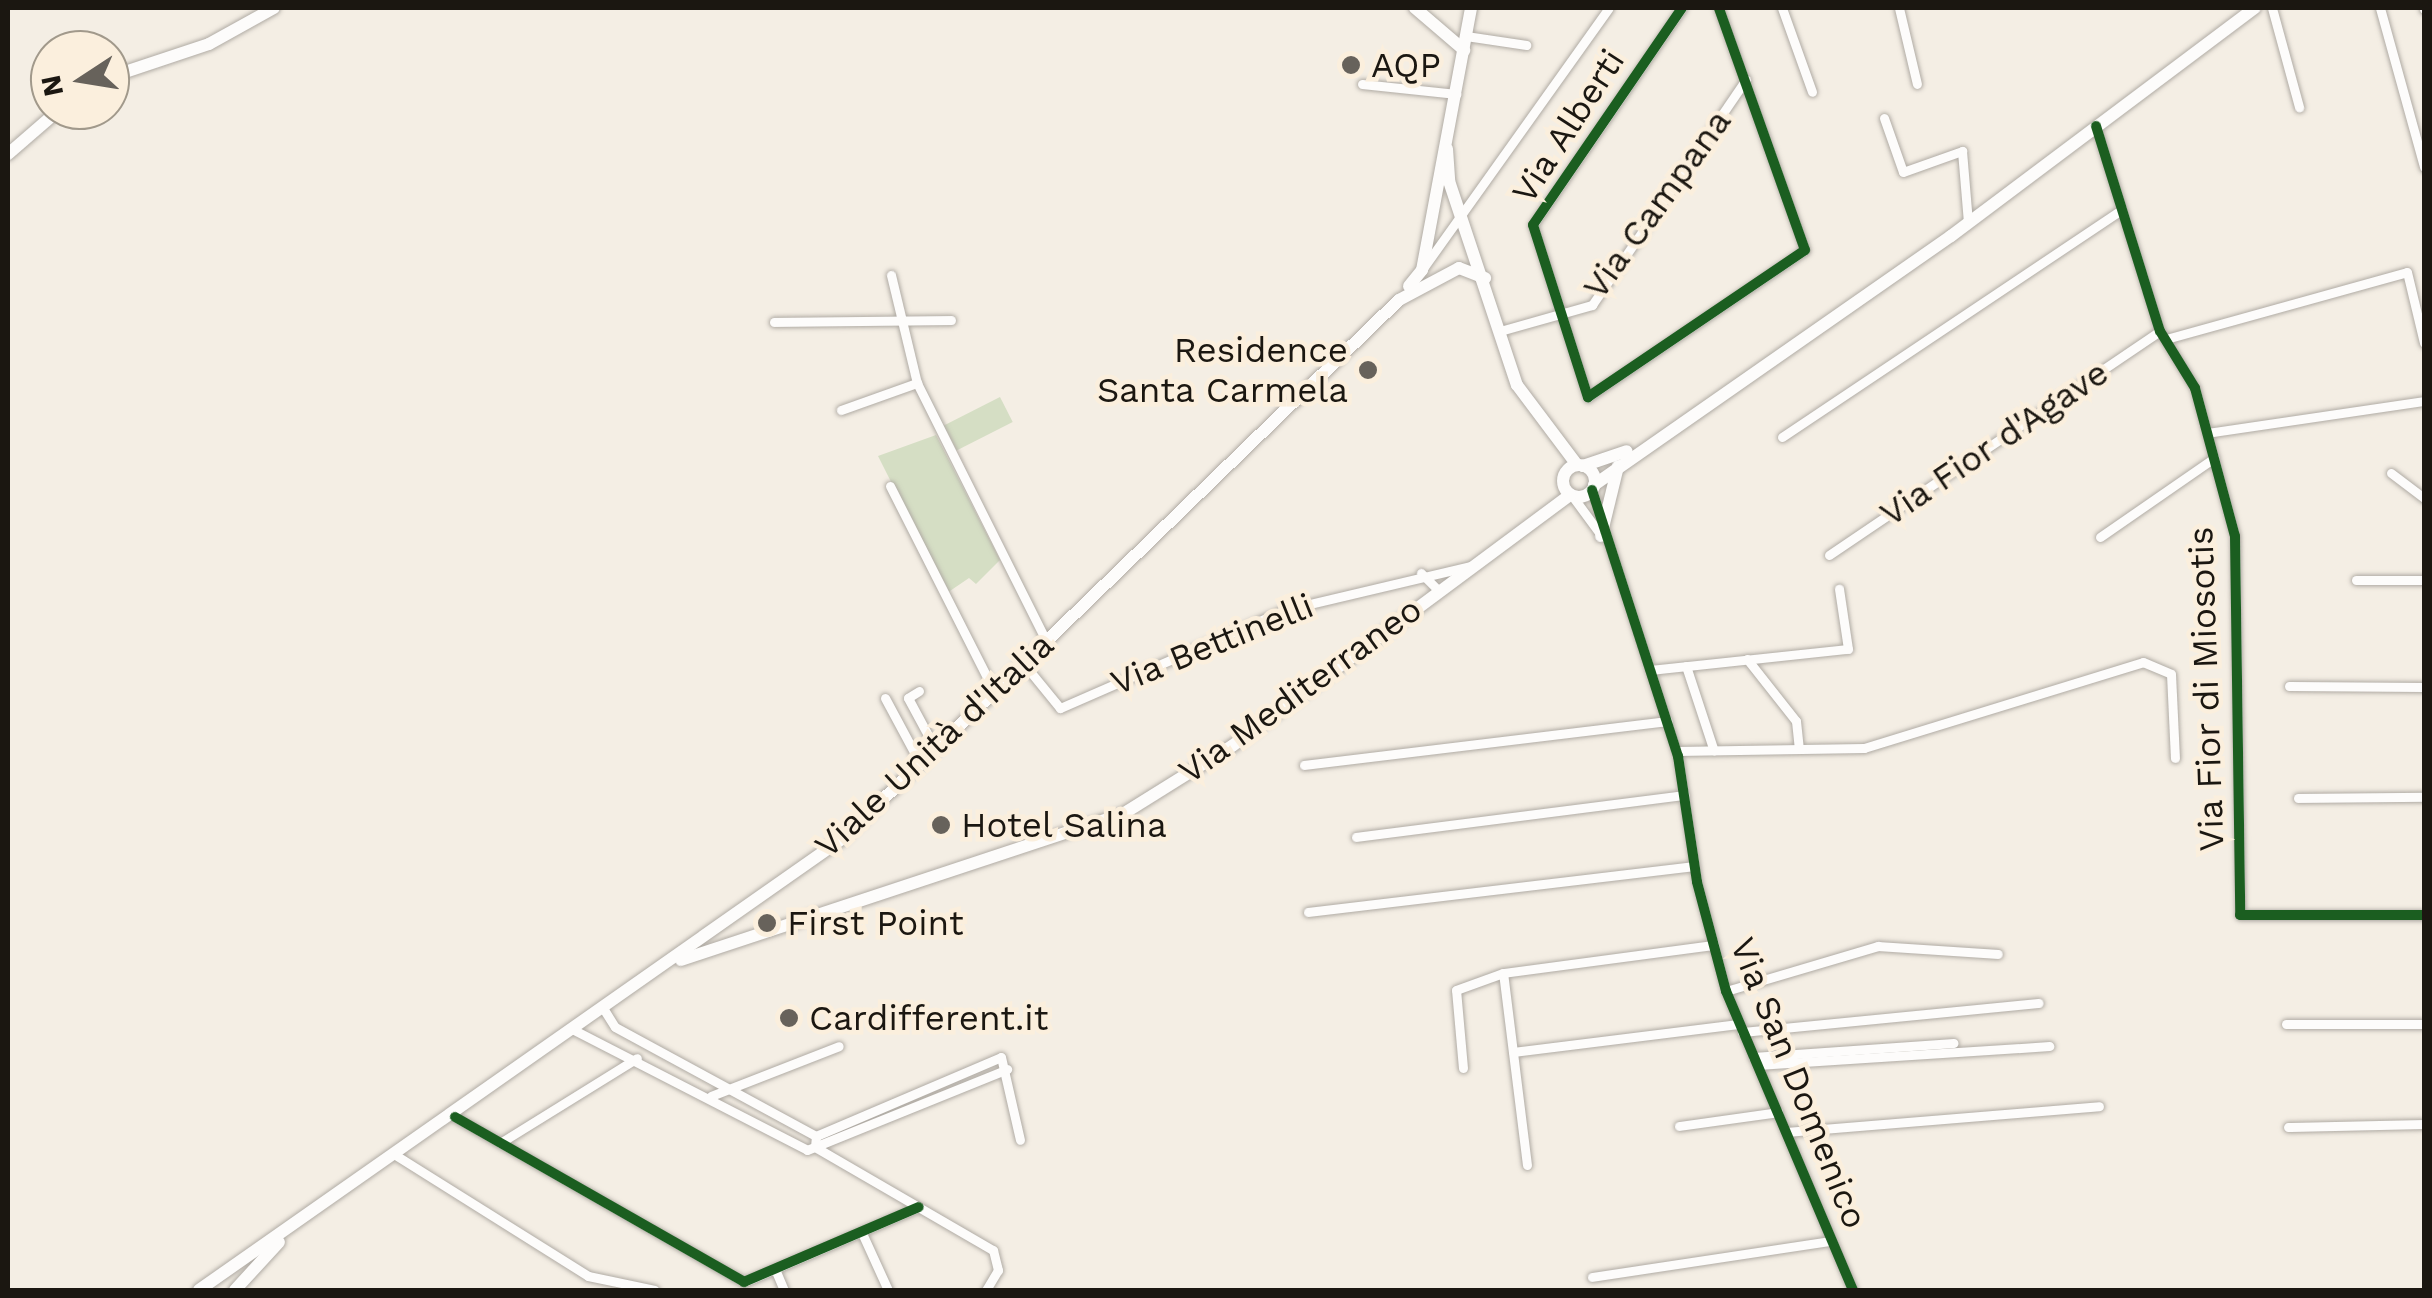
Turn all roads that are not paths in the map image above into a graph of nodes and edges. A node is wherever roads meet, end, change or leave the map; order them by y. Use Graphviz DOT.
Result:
graph roads {
  1 [pos="274,8"];
  2 [pos="1415,8"];
  3 [pos="1471,8"];
  4 [pos="1610,8"];
  5 [pos="1682,8"];
  6 [pos="1719,8"];
  7 [pos="1782,8"];
  8 [pos="1899,8"];
  9 [pos="2255,8"];
  10 [pos="2272,8"];
  11 [pos="2380,8"];
  12 [pos="1465,43"];
  13 [pos="1526,45"];
  14 [pos="130,70"];
  15 [pos="1746,79"];
  16 [pos="1362,84"];
  17 [pos="1917,84"];
  18 [pos="1812,92"];
  19 [pos="1456,94"];
  20 [pos="2300,107"];
  21 [pos="1884,118"];
  22 [pos="2096,126"];
  23 [pos="36,130"];
  24 [pos="1447,148"];
  25 [pos="8,154"];
  26 [pos="2424,167"];
  27 [pos="2118,212"];
  28 [pos="1464,219"];
  29 [pos="1968,224"];
  30 [pos="1422,270"];
  31 [pos="891,275"];
  32 [pos="1485,278"];
  33 [pos="1399,300"];
  34 [pos="1562,316"];
  35 [pos="902,320"];
  36 [pos="951,320"];
  37 [pos="774,322"];
  38 [pos="1500,332"];
  39 [pos="2163,335"];
  40 [pos="2424,343"];
  41 [pos="917,383"];
  42 [pos="2424,401"];
  43 [pos="841,410"];
  44 [pos="2207,433"];
  45 [pos="1782,437"];
  46 [pos="1634,448"];
  47 [pos="2214,458"];
  48 [pos="1620,462"];
  49 [pos="1580,465"];
  50 [pos="2391,473"];
  51 [pos="890,486"];
  52 [pos="1594,487"];
  53 [pos="1572,496"];
  54 [pos="2424,498"];
  55 [pos="1602,536"];
  56 [pos="2100,537"];
  57 [pos="1829,555"];
  58 [pos="1470,566"];
  59 [pos="1421,572"];
  60 [pos="2356,580"];
  61 [pos="2424,580"];
  62 [pos="1839,588"];
  63 [pos="1438,590"];
  64 [pos="1046,641"];
  65 [pos="1747,660"];
  66 [pos="1024,664"];
  67 [pos="1686,666"];
  68 [pos="1650,670"];
  69 [pos="2289,686"];
  70 [pos="2424,688"];
  71 [pos="919,691"];
  72 [pos="995,693"];
  73 [pos="884,698"];
  74 [pos="1667,721"];
  75 [pos="1798,749"];
  76 [pos="1714,750"];
  77 [pos="936,751"];
  78 [pos="1677,751"];
  79 [pos="2175,758"];
  80 [pos="921,765"];
  81 [pos="1304,765"];
  82 [pos="1684,794"];
  83 [pos="2424,797"];
  84 [pos="2298,798"];
  85 [pos="1356,837"];
  86 [pos="1694,866"];
  87 [pos="1308,912"];
  88 [pos="2424,915"];
  89 [pos="732,918"];
  90 [pos="748,939"];
  91 [pos="1714,946"];
  92 [pos="1998,954"];
  93 [pos="669,964"];
  94 [pos="1504,974"];
  95 [pos="1726,991"];
  96 [pos="2039,1003"];
  97 [pos="603,1008"];
  98 [pos="2286,1024"];
  99 [pos="2424,1024"];
  100 [pos="1740,1028"];
  101 [pos="574,1030"];
  102 [pos="1954,1043"];
  103 [pos="839,1046"];
  104 [pos="2049,1046"];
  105 [pos="1513,1052"];
  106 [pos="636,1058"];
  107 [pos="1755,1061"];
  108 [pos="1006,1066"];
  109 [pos="1464,1068"];
  110 [pos="733,1088"];
  111 [pos="711,1096"];
  112 [pos="2099,1106"];
  113 [pos="1778,1112"];
  114 [pos="455,1117"];
  115 [pos="2424,1124"];
  116 [pos="1679,1126"];
  117 [pos="2288,1127"];
  118 [pos="1786,1132"];
  119 [pos="816,1136"];
  120 [pos="1020,1140"];
  121 [pos="500,1142"];
  122 [pos="815,1148"];
  123 [pos="397,1156"];
  124 [pos="1527,1166"];
  125 [pos="919,1207"];
  126 [pos="295,1226"];
  127 [pos="862,1233"];
  128 [pos="1831,1241"];
  129 [pos="776,1269"];
  130 [pos="1592,1277"];
  131 [pos="199,1290"];
  132 [pos="235,1290"];
  133 [pos="655,1290"];
  134 [pos="784,1290"];
  135 [pos="888,1290"];
  136 [pos="986,1290"];
  137 [pos="1854,1290"];
  1 -- 14 [label="main road"];
  2 -- 12 [label="main road"];
  3 -- 12 [label="main road"];
  4 -- 28 [label="street"];
  5 -- 34 [label="street, Via Alberti"];
  6 -- 15 [label="street"];
  7 -- 18 [label="street"];
  8 -- 17 [label="street"];
  9 -- 22 [label="main road"];
  10 -- 20 [label="street"];
  11 -- 26 [label="street"];
  12 -- 13 [label="street"];
  12 -- 19 [label="main road"];
  15 -- 34 [label="street, Via Campana"];
  15 -- 34 [label="street, Via Alberti"];
  16 -- 19 [label="street"];
  19 -- 24 [label="main road"];
  21 -- 29 [label="street"];
  22 -- 27 [label="street, Via Fior di Miosotis"];
  22 -- 29 [label="main road"];
  23 -- 25 [label="main road"];
  24 -- 28 [label="main road"];
  24 -- 30 [label="main road"];
  27 -- 39 [label="street, Via Fior di Miosotis"];
  27 -- 45 [label="street"];
  28 -- 30 [label="street"];
  28 -- 32 [label="main road"];
  29 -- 46 [label="main road"];
  30 -- 33 [label="main road"];
  31 -- 35 [label="street"];
  32 -- 33 [label="main road, Viale Unità d'Italia"];
  32 -- 38 [label="main road"];
  33 -- 64 [label="main road, Viale Unità d'Italia"];
  34 -- 38 [label="street, Via Campana"];
  35 -- 36 [label="street"];
  35 -- 37 [label="street"];
  35 -- 41 [label="street"];
  38 -- 49 [label="main road"];
  39 -- 40 [label="street, Via Fior d'Agave"];
  39 -- 44 [label="street, Via Fior di Miosotis"];
  39 -- 57 [label="street, Via Fior d'Agave"];
  41 -- 43 [label="street"];
  41 -- 64 [label="street"];
  42 -- 44 [label="street"];
  44 -- 47 [label="street, Via Fior di Miosotis"];
  46 -- 48 [label="main road, Via Mediterraneo"];
  46 -- 49 [label="main road"];
  47 -- 56 [label="street"];
  47 -- 88 [label="street, Via Fior di Miosotis"];
  48 -- 52 [label="main road, Via Mediterraneo"];
  48 -- 55 [label="main road"];
  49 -- 52 [label="main road"];
  49 -- 53 [label="main road"];
  50 -- 54 [label="street"];
  51 -- 72 [label="street"];
  52 -- 53 [label="main road, Via Mediterraneo"];
  52 -- 55 [label="street, Via San Domenico"];
  53 -- 55 [label="street, Via San Domenico"];
  53 -- 58 [label="main road, Via Mediterraneo"];
  55 -- 68 [label="street, Via San Domenico"];
  58 -- 59 [label="street, Via Bettinelli"];
  58 -- 63 [label="main road, Via Mediterraneo"];
  59 -- 63 [label="street"];
  59 -- 66 [label="street, Via Bettinelli"];
  60 -- 61 [label="street"];
  62 -- 65 [label="street"];
  63 -- 90 [label="main road, Via Mediterraneo"];
  64 -- 66 [label="main road, Viale Unità d'Italia"];
  65 -- 67 [label="street"];
  65 -- 75 [label="street"];
  66 -- 72 [label="main road, Viale Unità d'Italia"];
  67 -- 68 [label="street"];
  67 -- 76 [label="street"];
  68 -- 74 [label="street, Via San Domenico"];
  69 -- 70 [label="street"];
  71 -- 77 [label="street, Viale Unità d'Italia"];
  72 -- 77 [label="main road, Viale Unità d'Italia"];
  73 -- 80 [label="street, Viale Unità d'Italia"];
  74 -- 78 [label="street, Via San Domenico"];
  74 -- 81 [label="street"];
  75 -- 76 [label="street"];
  75 -- 79 [label="street"];
  76 -- 78 [label="street"];
  77 -- 80 [label="main road, Viale Unità d'Italia"];
  78 -- 82 [label="street, Via San Domenico"];
  80 -- 89 [label="main road, Viale Unità d'Italia"];
  82 -- 85 [label="street"];
  82 -- 86 [label="street, Via San Domenico"];
  83 -- 84 [label="street"];
  86 -- 87 [label="street"];
  86 -- 91 [label="street, Via San Domenico"];
  89 -- 90 [label="main road"];
  89 -- 93 [label="main road, Viale Unità d'Italia"];
  90 -- 93 [label="main road, Via Mediterraneo"];
  91 -- 94 [label="street"];
  91 -- 95 [label="street, Via San Domenico"];
  92 -- 95 [label="street"];
  93 -- 97 [label="main road, Viale Unità d'Italia"];
  94 -- 105 [label="street"];
  94 -- 109 [label="street"];
  95 -- 100 [label="street, Via San Domenico"];
  96 -- 100 [label="street"];
  97 -- 101 [label="main road, Viale Unità d'Italia"];
  97 -- 110 [label="street"];
  98 -- 99 [label="street"];
  100 -- 105 [label="street"];
  100 -- 107 [label="street, Via San Domenico"];
  101 -- 106 [label="street"];
  101 -- 114 [label="main road, Viale Unità d'Italia"];
  102 -- 107 [label="street"];
  103 -- 110 [label="street"];
  104 -- 107 [label="street"];
  105 -- 124 [label="street"];
  106 -- 111 [label="street"];
  106 -- 121 [label="street"];
  107 -- 113 [label="street, Via San Domenico"];
  108 -- 119 [label="street"];
  108 -- 120 [label="street"];
  108 -- 122 [label="street"];
  110 -- 111 [label="street"];
  110 -- 119 [label="street"];
  111 -- 122 [label="street"];
  112 -- 118 [label="street"];
  113 -- 116 [label="street"];
  113 -- 118 [label="street, Via San Domenico"];
  114 -- 121 [label="street"];
  114 -- 123 [label="main road, Viale Unità d'Italia"];
  115 -- 117 [label="street"];
  118 -- 128 [label="street, Via San Domenico"];
  119 -- 122 [label="street"];
  121 -- 129 [label="street"];
  122 -- 125 [label="street"];
  123 -- 126 [label="main road, Viale Unità d'Italia"];
  123 -- 133 [label="street"];
  125 -- 127 [label="street"];
  125 -- 136 [label="street"];
  126 -- 131 [label="main road, Viale Unità d'Italia"];
  126 -- 132 [label="main road, Viale Unità d'Italia"];
  127 -- 129 [label="street"];
  127 -- 135 [label="street"];
  128 -- 130 [label="street"];
  128 -- 137 [label="street, Via San Domenico"];
  129 -- 134 [label="street"];
}
